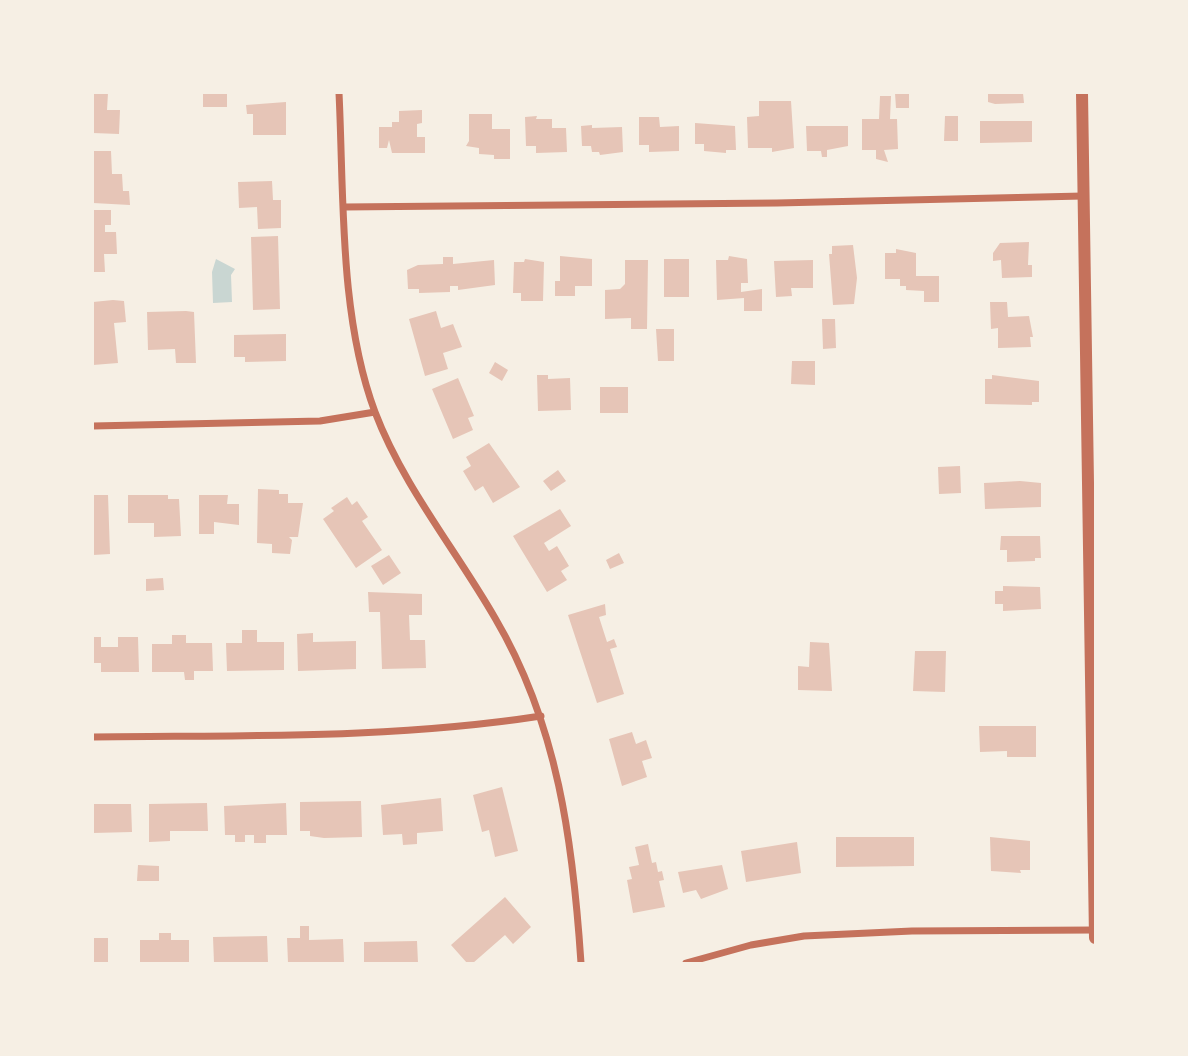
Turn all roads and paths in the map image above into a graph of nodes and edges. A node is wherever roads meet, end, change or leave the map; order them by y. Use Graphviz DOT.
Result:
graph roads {
  1 [pos="339,93"];
  2 [pos="1082,93"];
  3 [pos="1083,196"];
  4 [pos="344,207"];
  5 [pos="1091,383"];
  6 [pos="375,412"];
  7 [pos="93,426"];
  8 [pos="541,716"];
  9 [pos="93,737"];
  10 [pos="1094,782"];
  11 [pos="1095,930"];
  12 [pos="1095,938"];
  13 [pos="581,963"];
  14 [pos="687,963"];
  1 -- 4 [label="street"];
  2 -- 3 [label="street"];
  3 -- 4 [label="street"];
  3 -- 5 [label="street"];
  4 -- 6 [label="street"];
  5 -- 10 [label="street"];
  6 -- 7 [label="street"];
  6 -- 8 [label="street"];
  8 -- 9 [label="street"];
  8 -- 13 [label="street"];
  10 -- 11 [label="street"];
  11 -- 12 [label="street"];
  11 -- 14 [label="street"];
}
